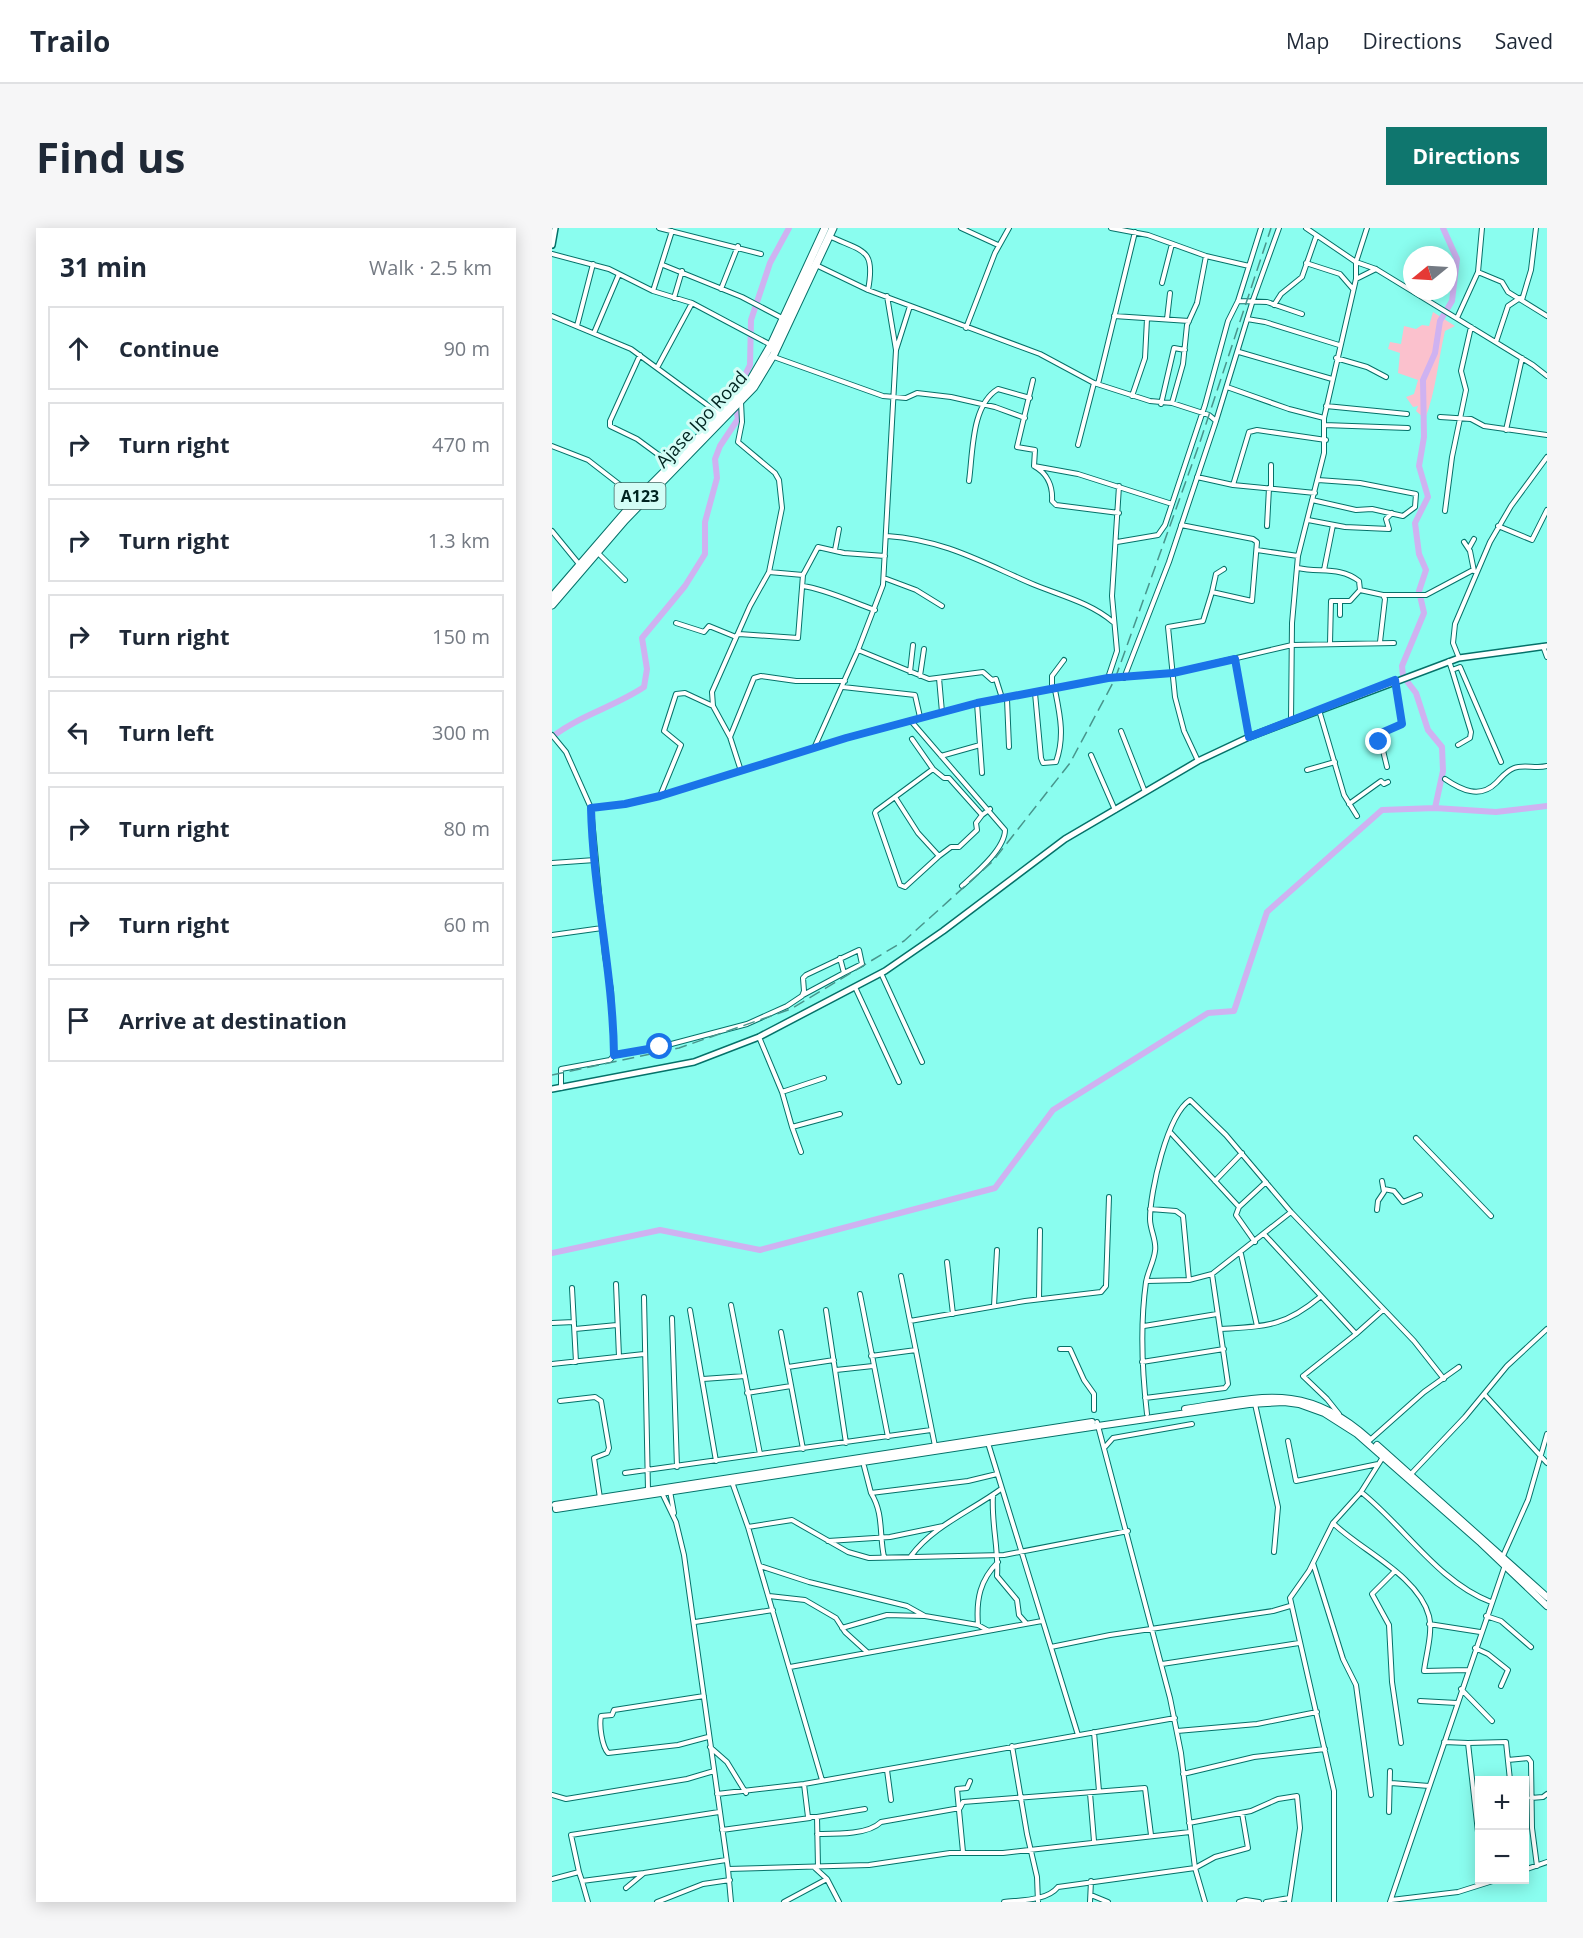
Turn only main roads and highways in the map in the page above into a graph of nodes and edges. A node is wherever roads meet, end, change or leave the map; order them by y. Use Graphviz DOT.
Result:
graph roads {
  1 [pos="825,228"];
  2 [pos="831,232"];
  3 [pos="821,244"];
  4 [pos="738,401"];
  5 [pos="661,479"];
  6 [pos="552,597"];
  7 [pos="552,604"];
  8 [pos="1098,1424"];
  9 [pos="731,1480"];
  10 [pos="670,1489"];
  11 [pos="1533,1588"];
  12 [pos="1547,1597"];
  13 [pos="1547,1606"];
  1 -- 3 [label="highway, Ajase Ipo Road / A123"];
  2 -- 3 [label="highway, Ajase Ipo Road / A123"];
  3 -- 4 [label="highway, Ajase Ipo Road / A123"];
  3 -- 4 [label="highway, Ajase Ipo Road / A123"];
  4 -- 5 [label="highway, Ajase Ipo Road / A123"];
  4 -- 5 [label="highway, Ajase Ipo Road / A123"];
  5 -- 6 [label="highway, Ajase Ipo Road / A123"];
  5 -- 7 [label="highway, Ajase Ipo Road / A123"];
  8 -- 9 [label="main road"];
  8 -- 9 [label="main road"];
  8 -- 11 [label="main road"];
  8 -- 11 [label="main road"];
  9 -- 10 [label="main road"];
  10 -- 10 [label="main road"];
  11 -- 12 [label="main road"];
  11 -- 13 [label="main road"];
}
